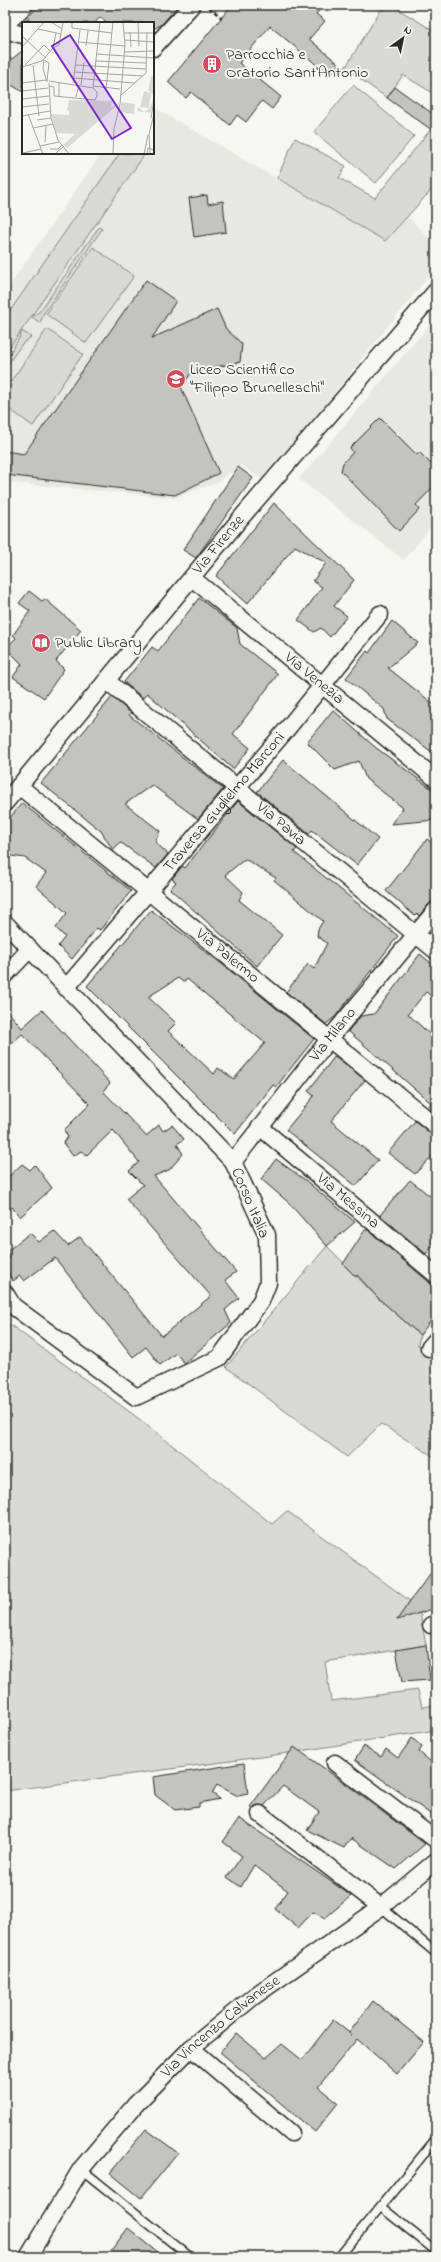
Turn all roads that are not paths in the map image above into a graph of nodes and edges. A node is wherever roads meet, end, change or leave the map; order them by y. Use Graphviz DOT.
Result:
graph roads {
  1 [pos="25,5"];
  2 [pos="192,5"];
  3 [pos="5,25"];
  4 [pos="5,30"];
  5 [pos="22,36"];
  6 [pos="154,47"];
  7 [pos="436,291"];
  8 [pos="192,578"];
  9 [pos="380,614"];
  10 [pos="107,681"];
  11 [pos="323,686"];
  12 [pos="436,779"];
  13 [pos="19,786"];
  14 [pos="238,786"];
  15 [pos="5,803"];
  16 [pos="148,890"];
  17 [pos="436,910"];
  18 [pos="5,923"];
  19 [pos="416,934"];
  20 [pos="30,949"];
  21 [pos="436,951"];
  22 [pos="5,975"];
  23 [pos="66,988"];
  24 [pos="330,1038"];
  25 [pos="436,1126"];
  26 [pos="260,1127"];
  27 [pos="233,1162"];
  28 [pos="436,1275"];
  29 [pos="5,1293"];
  30 [pos="335,1763"];
  31 [pos="260,1814"];
  32 [pos="436,1840"];
  33 [pos="436,1861"];
  34 [pos="380,1907"];
  35 [pos="436,1953"];
  36 [pos="191,2048"];
  37 [pos="291,2133"];
  38 [pos="436,2139"];
  39 [pos="82,2169"];
  40 [pos="381,2207"];
  41 [pos="436,2251"];
  42 [pos="28,2257"];
  43 [pos="190,2257"];
  44 [pos="339,2257"];
  1 -- 3 [label="street"];
  2 -- 6 [label="street"];
  4 -- 5 [label="street"];
  7 -- 8 [label="street, Via Firenze"];
  8 -- 10 [label="street, Via Firenze"];
  8 -- 11 [label="street, Via Venezia"];
  9 -- 11 [label="street, Traversa Guglielmo Marconi"];
  10 -- 13 [label="street, Via Firenze"];
  10 -- 14 [label="street, Via Pavia"];
  11 -- 12 [label="street, Via Venezia"];
  11 -- 14 [label="street, Traversa Guglielmo Marconi"];
  13 -- 15 [label="street, Via Firenze"];
  13 -- 16 [label="street, Via Palermo"];
  14 -- 16 [label="street, Traversa Guglielmo Marconi"];
  14 -- 19 [label="street, Via Pavia"];
  16 -- 23 [label="street, Traversa Guglielmo Marconi"];
  16 -- 24 [label="street, Via Palermo"];
  17 -- 19 [label="street, Via Milano"];
  18 -- 20 [label="street, Corso Italia"];
  19 -- 21 [label="street, Via Pavia"];
  19 -- 24 [label="street, Via Milano"];
  20 -- 22 [label="street"];
  20 -- 23 [label="street, Corso Italia"];
  23 -- 27 [label="street, Corso Italia"];
  24 -- 25 [label="street, Via Palermo"];
  24 -- 26 [label="street, Via Milano"];
  26 -- 27 [label="street, Via Milano"];
  26 -- 28 [label="street, Via Messina"];
  27 -- 29 [label="street, Corso Italia"];
  30 -- 32 [label="street"];
  31 -- 34 [label="street"];
  33 -- 34 [label="street, Via Vincenzo Calvanese"];
  34 -- 35 [label="lane"];
  34 -- 36 [label="street, Via Vincenzo Calvanese"];
  36 -- 37 [label="street"];
  36 -- 39 [label="street, Via Vincenzo Calvanese"];
  38 -- 40 [label="lane"];
  39 -- 42 [label="street, Via Vincenzo Calvanese"];
  39 -- 43 [label="lane"];
  40 -- 41 [label="lane"];
  40 -- 44 [label="lane"];
}
